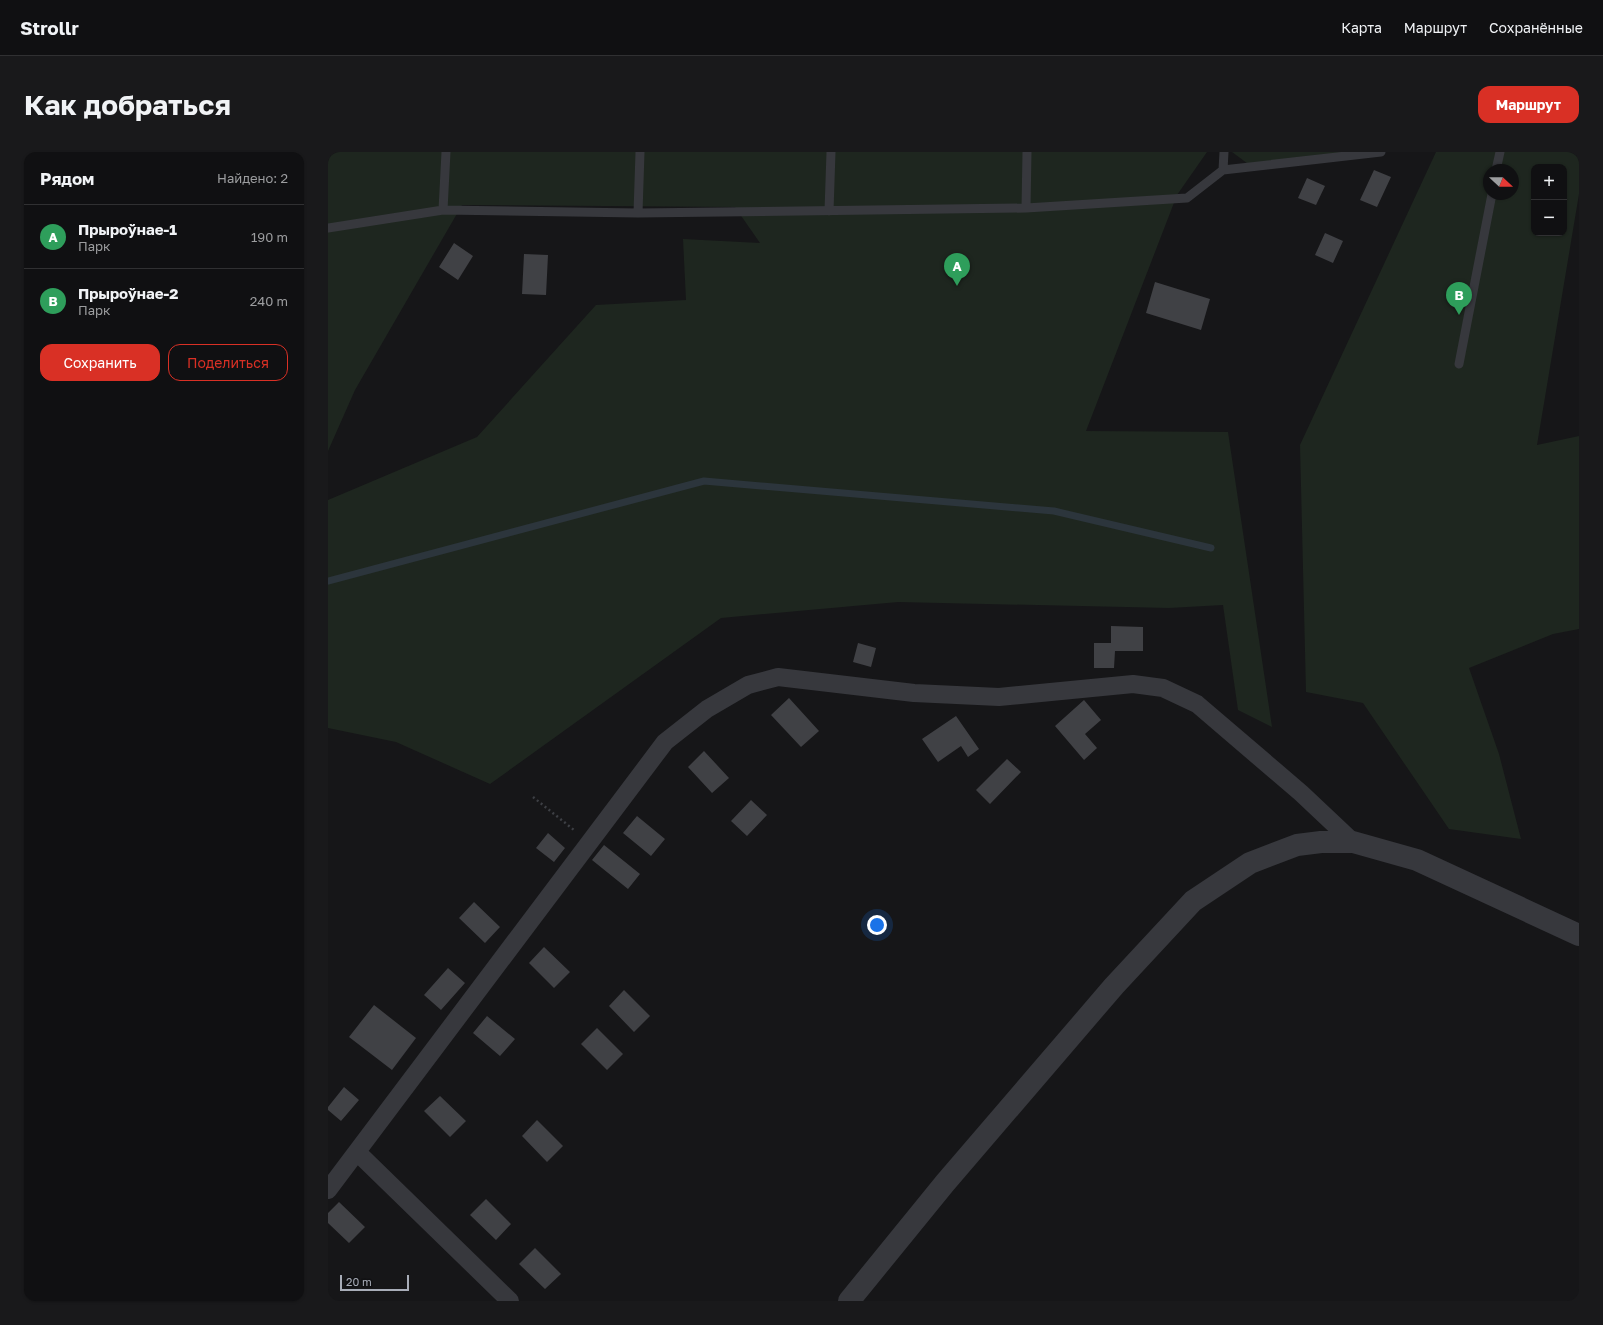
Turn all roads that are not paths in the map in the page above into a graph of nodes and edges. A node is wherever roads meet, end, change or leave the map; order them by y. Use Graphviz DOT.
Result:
graph roads {
  1 [pos="446,152"];
  2 [pos="640,152"];
  3 [pos="831,152"];
  4 [pos="1027,152"];
  5 [pos="1224,152"];
  6 [pos="1381,152"];
  7 [pos="1500,152"];
  8 [pos="1497,164"];
  9 [pos="1223,170"];
  10 [pos="1491,200"];
  11 [pos="1026,208"];
  12 [pos="444,210"];
  13 [pos="829,211"];
  14 [pos="638,213"];
  15 [pos="328,228"];
  16 [pos="1459,364"];
  17 [pos="1353,842"];
  18 [pos="1579,935"];
  19 [pos="358,1152"];
  20 [pos="328,1190"];
  21 [pos="510,1301"];
  22 [pos="848,1301"];
  1 -- 12 [label="lane"];
  2 -- 14 [label="lane"];
  3 -- 13 [label="lane"];
  4 -- 11 [label="lane"];
  5 -- 9 [label="lane"];
  6 -- 9 [label="lane"];
  7 -- 8 [label="lane"];
  9 -- 11 [label="lane"];
  10 -- 16 [label="lane"];
  11 -- 13 [label="lane"];
  12 -- 14 [label="lane"];
  12 -- 15 [label="lane"];
  13 -- 14 [label="lane"];
  17 -- 18 [label="street"];
  17 -- 19 [label="street"];
  17 -- 22 [label="street"];
  19 -- 20 [label="street"];
  19 -- 21 [label="street"];
}
